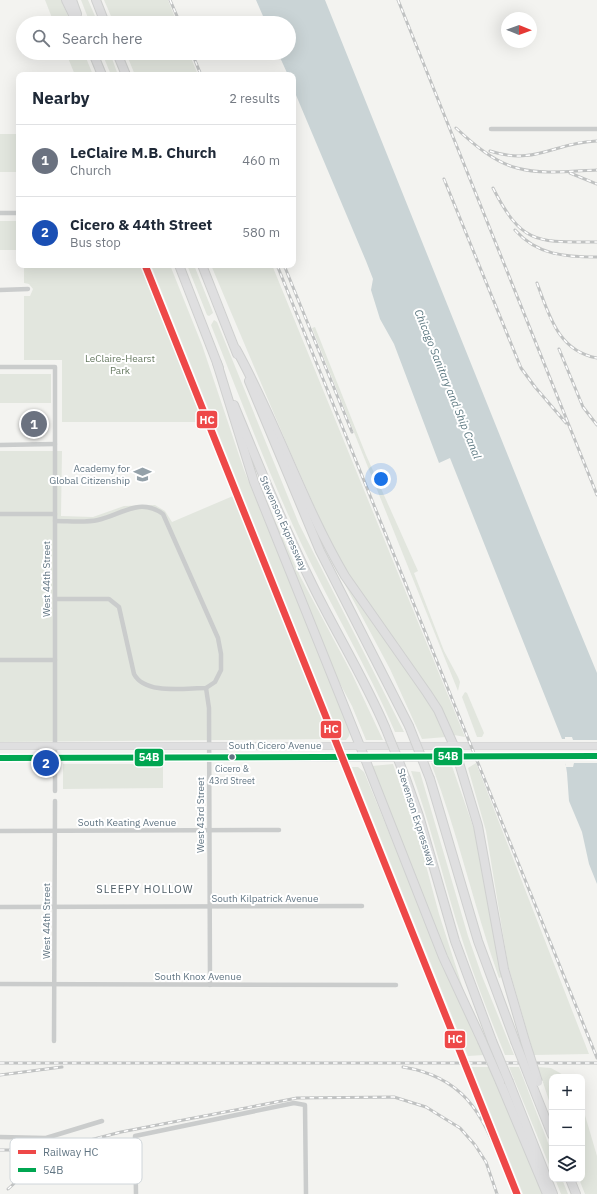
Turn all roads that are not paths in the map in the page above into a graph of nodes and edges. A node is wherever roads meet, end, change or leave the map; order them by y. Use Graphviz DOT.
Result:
graph roads {
  1 [pos="66,0"];
  2 [pos="72,0"];
  3 [pos="96,0"];
  4 [pos="74,16"];
  5 [pos="78,16"];
  6 [pos="102,16"];
  7 [pos="96,60"];
  8 [pos="120,60"];
  9 [pos="101,72"];
  10 [pos="125,72"];
  11 [pos="491,129"];
  12 [pos="597,129"];
  13 [pos="0,213"];
  14 [pos="16,213"];
  15 [pos="179,268"];
  16 [pos="203,268"];
  17 [pos="26,289"];
  18 [pos="0,290"];
  19 [pos="236,349"];
  20 [pos="217,364"];
  21 [pos="0,367"];
  22 [pos="55,444"];
  23 [pos="0,445"];
  24 [pos="0,514"];
  25 [pos="55,514"];
  26 [pos="55,521"];
  27 [pos="55,599"];
  28 [pos="0,660"];
  29 [pos="55,660"];
  30 [pos="206,688"];
  31 [pos="209,745"];
  32 [pos="0,746"];
  33 [pos="55,746"];
  34 [pos="360,746"];
  35 [pos="454,746"];
  36 [pos="597,746"];
  37 [pos="209,756"];
  38 [pos="597,756"];
  39 [pos="55,757"];
  40 [pos="0,758"];
  41 [pos="365,758"];
  42 [pos="457,758"];
  43 [pos="55,791"];
  44 [pos="55,801"];
  45 [pos="279,830"];
  46 [pos="0,831"];
  47 [pos="55,831"];
  48 [pos="208,831"];
  49 [pos="362,906"];
  50 [pos="0,907"];
  51 [pos="55,907"];
  52 [pos="209,907"];
  53 [pos="0,984"];
  54 [pos="55,984"];
  55 [pos="210,985"];
  56 [pos="396,985"];
  57 [pos="54,1041"];
  58 [pos="535,1082"];
  59 [pos="102,1121"];
  60 [pos="549,1128"];
  61 [pos="0,1138"];
  62 [pos="135,1138"];
  63 [pos="571,1182"];
  64 [pos="136,1184"];
  65 [pos="136,1194"];
  66 [pos="306,1194"];
  67 [pos="546,1194"];
  68 [pos="553,1194"];
  69 [pos="576,1194"];
  1 -- 4 [label="highway"];
  2 -- 5 [label="highway"];
  3 -- 6 [label="highway"];
  7 -- 9 [label="highway"];
  8 -- 10 [label="highway"];
  11 -- 12 [label="street"];
  13 -- 14 [label="street"];
  15 -- 20 [label="highway"];
  16 -- 19 [label="highway"];
  17 -- 18 [label="street"];
  19 -- 35 [label="highway"];
  19 -- 58 [label="highway, bridge"];
  20 -- 34 [label="highway"];
  20 -- 68 [label="highway, Stevenson Expressway, bridge"];
  21 -- 22 [label="street, West 44th Street"];
  22 -- 23 [label="street"];
  22 -- 25 [label="street, West 44th Street"];
  24 -- 25 [label="street"];
  25 -- 26 [label="street, West 44th Street"];
  26 -- 27 [label="street, West 44th Street"];
  26 -- 30 [label="street"];
  27 -- 29 [label="street, West 44th Street"];
  27 -- 30 [label="street"];
  28 -- 29 [label="street"];
  29 -- 33 [label="street, West 44th Street"];
  30 -- 31 [label="street, West 43rd Street"];
  31 -- 33 [label="main road, South Cicero Avenue"];
  31 -- 34 [label="main road, South Cicero Avenue"];
  31 -- 37 [label="street, West 43rd Street"];
  32 -- 33 [label="main road, South Cicero Avenue"];
  33 -- 39 [label="street, West 44th Street"];
  34 -- 35 [label="main road, South Cicero Avenue"];
  34 -- 41 [label="highway"];
  35 -- 36 [label="main road, South Cicero Avenue"];
  35 -- 42 [label="highway"];
  37 -- 39 [label="main road, South Cicero Avenue"];
  37 -- 41 [label="main road, South Cicero Avenue"];
  37 -- 48 [label="street, West 43rd Street"];
  38 -- 42 [label="main road, South Cicero Avenue"];
  39 -- 40 [label="main road, South Cicero Avenue"];
  39 -- 43 [label="street, West 44th Street"];
  41 -- 42 [label="main road, South Cicero Avenue"];
  41 -- 67 [label="highway, bridge"];
  42 -- 58 [label="highway, bridge"];
  44 -- 47 [label="street, West 44th Street"];
  45 -- 48 [label="street, South Keating Avenue"];
  46 -- 47 [label="street, South Keating Avenue"];
  47 -- 48 [label="street, South Keating Avenue"];
  47 -- 51 [label="street, West 44th Street"];
  48 -- 52 [label="street, West 43rd Street"];
  49 -- 52 [label="street, South Kilpatrick Avenue"];
  50 -- 51 [label="street, South Kilpatrick Avenue"];
  51 -- 52 [label="street, South Kilpatrick Avenue"];
  51 -- 54 [label="street, West 44th Street"];
  52 -- 55 [label="street, West 43rd Street"];
  53 -- 54 [label="street, South Knox Avenue"];
  54 -- 55 [label="street, South Knox Avenue"];
  54 -- 57 [label="street, West 44th Street"];
  55 -- 56 [label="street, South Knox Avenue"];
  58 -- 60 [label="highway"];
  59 -- 61 [label="street"];
  62 -- 66 [label="street"];
  63 -- 69 [label="highway"];
  64 -- 65 [label="street"];
}
